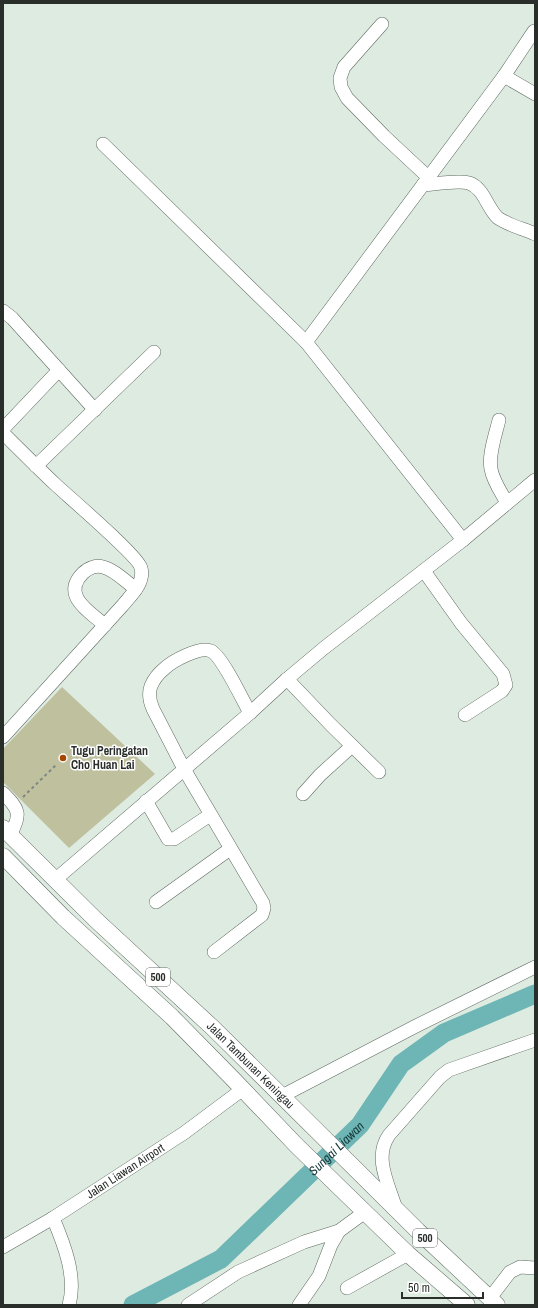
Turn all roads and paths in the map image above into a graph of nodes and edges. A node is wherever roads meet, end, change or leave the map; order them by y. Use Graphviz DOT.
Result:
graph roads {
  1 [pos="382,24"];
  2 [pos="534,31"];
  3 [pos="504,76"];
  4 [pos="535,94"];
  5 [pos="103,144"];
  6 [pos="426,181"];
  7 [pos="535,234"];
  8 [pos="3,311"];
  9 [pos="306,342"];
  10 [pos="154,352"];
  11 [pos="59,370"];
  12 [pos="95,410"];
  13 [pos="499,420"];
  14 [pos="3,429"];
  15 [pos="3,433"];
  16 [pos="36,466"];
  17 [pos="535,480"];
  18 [pos="507,503"];
  19 [pos="463,540"];
  20 [pos="424,571"];
  21 [pos="136,589"];
  22 [pos="105,626"];
  23 [pos="287,679"];
  24 [pos="250,713"];
  25 [pos="465,715"];
  26 [pos="3,736"];
  27 [pos="352,746"];
  28 [pos="57,764"];
  29 [pos="184,769"];
  30 [pos="379,772"];
  31 [pos="3,793"];
  32 [pos="303,794"];
  33 [pos="146,801"];
  34 [pos="14,804"];
  35 [pos="210,815"];
  36 [pos="7,831"];
  37 [pos="230,848"];
  38 [pos="3,856"];
  39 [pos="56,879"];
  40 [pos="156,902"];
  41 [pos="214,952"];
  42 [pos="535,967"];
  43 [pos="535,1040"];
  44 [pos="243,1089"];
  45 [pos="282,1096"];
  46 [pos="396,1209"];
  47 [pos="365,1212"];
  48 [pos="53,1218"];
  49 [pos="413,1226"];
  50 [pos="338,1231"];
  51 [pos="3,1247"];
  52 [pos="408,1254"];
  53 [pos="535,1268"];
  54 [pos="347,1288"];
  55 [pos="494,1301"];
  56 [pos="69,1305"];
  57 [pos="188,1305"];
  58 [pos="299,1305"];
  59 [pos="466,1305"];
  1 -- 6 [label="street"];
  2 -- 3 [label="street"];
  3 -- 4 [label="street"];
  3 -- 6 [label="street"];
  5 -- 9 [label="street"];
  6 -- 7 [label="street"];
  6 -- 9 [label="street"];
  8 -- 11 [label="street"];
  9 -- 19 [label="street"];
  10 -- 12 [label="street"];
  11 -- 12 [label="street"];
  11 -- 14 [label="street"];
  12 -- 16 [label="street"];
  13 -- 18 [label="street"];
  15 -- 16 [label="street"];
  16 -- 21 [label="street"];
  17 -- 18 [label="street"];
  18 -- 19 [label="street"];
  19 -- 20 [label="street"];
  20 -- 23 [label="street"];
  20 -- 25 [label="street"];
  21 -- 22 [label="street"];
  21 -- 22 [label="street"];
  22 -- 26 [label="street"];
  23 -- 24 [label="street"];
  23 -- 27 [label="street"];
  24 -- 29 [label="street"];
  24 -- 29 [label="street"];
  27 -- 30 [label="street"];
  27 -- 32 [label="street"];
  28 -- 34 [label="path"];
  29 -- 33 [label="street"];
  29 -- 35 [label="street"];
  31 -- 34 [label="street"];
  33 -- 35 [label="street"];
  33 -- 39 [label="street"];
  34 -- 36 [label="street"];
  35 -- 37 [label="street"];
  36 -- 39 [label="main road, Jalan Tambunan Keningau / 500"];
  37 -- 40 [label="street"];
  37 -- 41 [label="street"];
  38 -- 44 [label="main road, Jalan Tambunan Keningau / 500"];
  39 -- 45 [label="main road, Jalan Tambunan Keningau / 500"];
  42 -- 45 [label="street"];
  43 -- 46 [label="street"];
  44 -- 47 [label="main road, Jalan Tambunan Keningau / 500"];
  44 -- 48 [label="street, Jalan Liawan Airport"];
  45 -- 46 [label="main road, Jalan Tambunan Keningau / 500"];
  46 -- 49 [label="main road, Jalan Tambunan Keningau / 500"];
  47 -- 50 [label="street"];
  47 -- 52 [label="main road, Jalan Tambunan Keningau / 500"];
  48 -- 51 [label="street, Jalan Liawan Airport"];
  48 -- 56 [label="street"];
  49 -- 55 [label="main road, Jalan Tambunan Keningau / 500"];
  49 -- 59 [label="main road"];
  50 -- 57 [label="street"];
  50 -- 58 [label="street"];
  52 -- 54 [label="street"];
  52 -- 59 [label="main road, Jalan Tambunan Keningau / 500"];
  53 -- 55 [label="street"];
}
